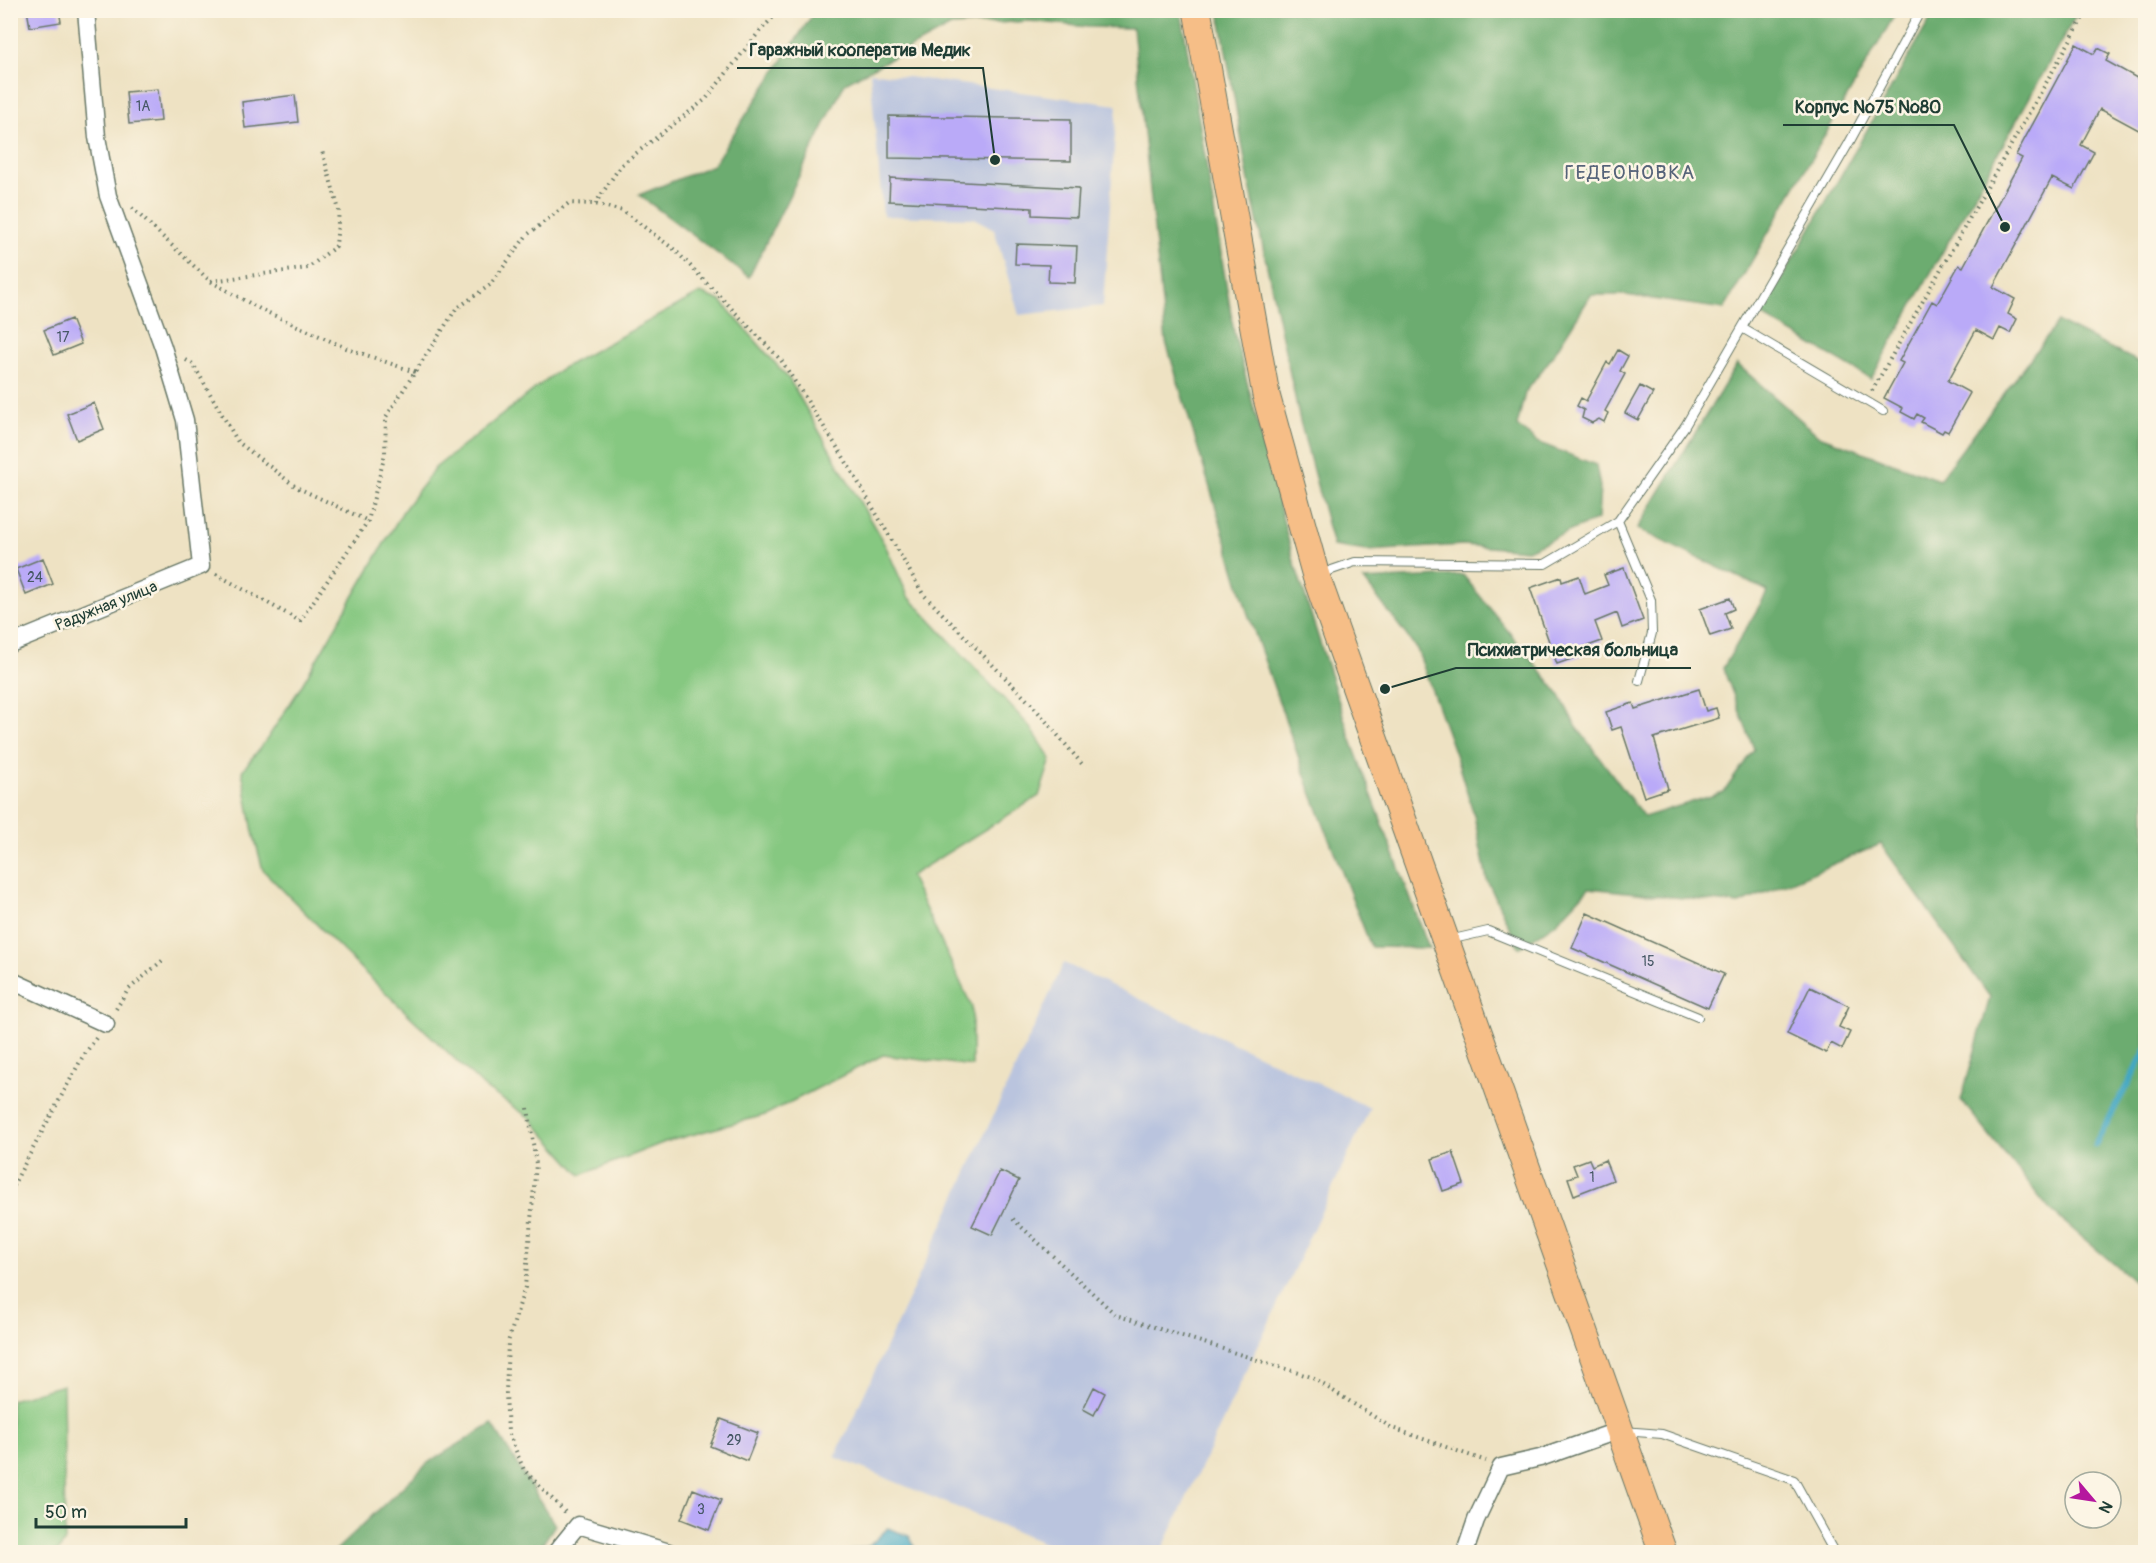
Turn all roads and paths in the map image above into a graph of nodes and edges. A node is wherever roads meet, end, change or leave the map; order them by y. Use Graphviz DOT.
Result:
graph roads {
  1 [pos="87,10"];
  2 [pos="780,10"];
  3 [pos="1197,10"];
  4 [pos="1921,10"];
  5 [pos="2087,10"];
  6 [pos="322,151"];
  7 [pos="108,196"];
  8 [pos="595,204"];
  9 [pos="210,281"];
  10 [pos="1743,328"];
  11 [pos="163,347"];
  12 [pos="415,372"];
  13 [pos="1866,401"];
  14 [pos="1883,411"];
  15 [pos="368,521"];
  16 [pos="1618,521"];
  17 [pos="201,566"];
  18 [pos="1316,576"];
  19 [pos="10,644"];
  20 [pos="1639,681"];
  21 [pos="1082,764"];
  22 [pos="1446,941"];
  23 [pos="163,960"];
  24 [pos="10,980"];
  25 [pos="1698,1017"];
  26 [pos="106,1024"];
  27 [pos="528,1108"];
  28 [pos="10,1191"];
  29 [pos="1013,1219"];
  30 [pos="1620,1430"];
  31 [pos="1501,1467"];
  32 [pos="578,1525"];
  33 [pos="556,1552"];
  34 [pos="669,1552"];
  35 [pos="1465,1552"];
  36 [pos="1663,1552"];
  37 [pos="1834,1552"];
  1 -- 7 [label="street"];
  2 -- 8 [label="path"];
  3 -- 18 [label="main road"];
  4 -- 10 [label="lane"];
  5 -- 13 [label="path"];
  6 -- 9 [label="path"];
  7 -- 9 [label="path"];
  7 -- 11 [label="street"];
  8 -- 12 [label="path"];
  8 -- 21 [label="path"];
  9 -- 12 [label="path"];
  10 -- 13 [label="lane"];
  10 -- 16 [label="lane"];
  11 -- 15 [label="path"];
  11 -- 17 [label="street"];
  12 -- 15 [label="path"];
  13 -- 14 [label="lane"];
  15 -- 17 [label="path"];
  16 -- 18 [label="lane"];
  16 -- 20 [label="lane"];
  17 -- 19 [label="street, Радужная улица"];
  18 -- 22 [label="main road"];
  22 -- 25 [label="lane"];
  22 -- 30 [label="main road"];
  23 -- 26 [label="path"];
  24 -- 26 [label="street"];
  26 -- 28 [label="path"];
  27 -- 32 [label="path"];
  29 -- 31 [label="path"];
  30 -- 31 [label="street"];
  30 -- 36 [label="main road"];
  30 -- 37 [label="lane"];
  31 -- 35 [label="street"];
  32 -- 33 [label="street"];
  32 -- 34 [label="street"];
}
